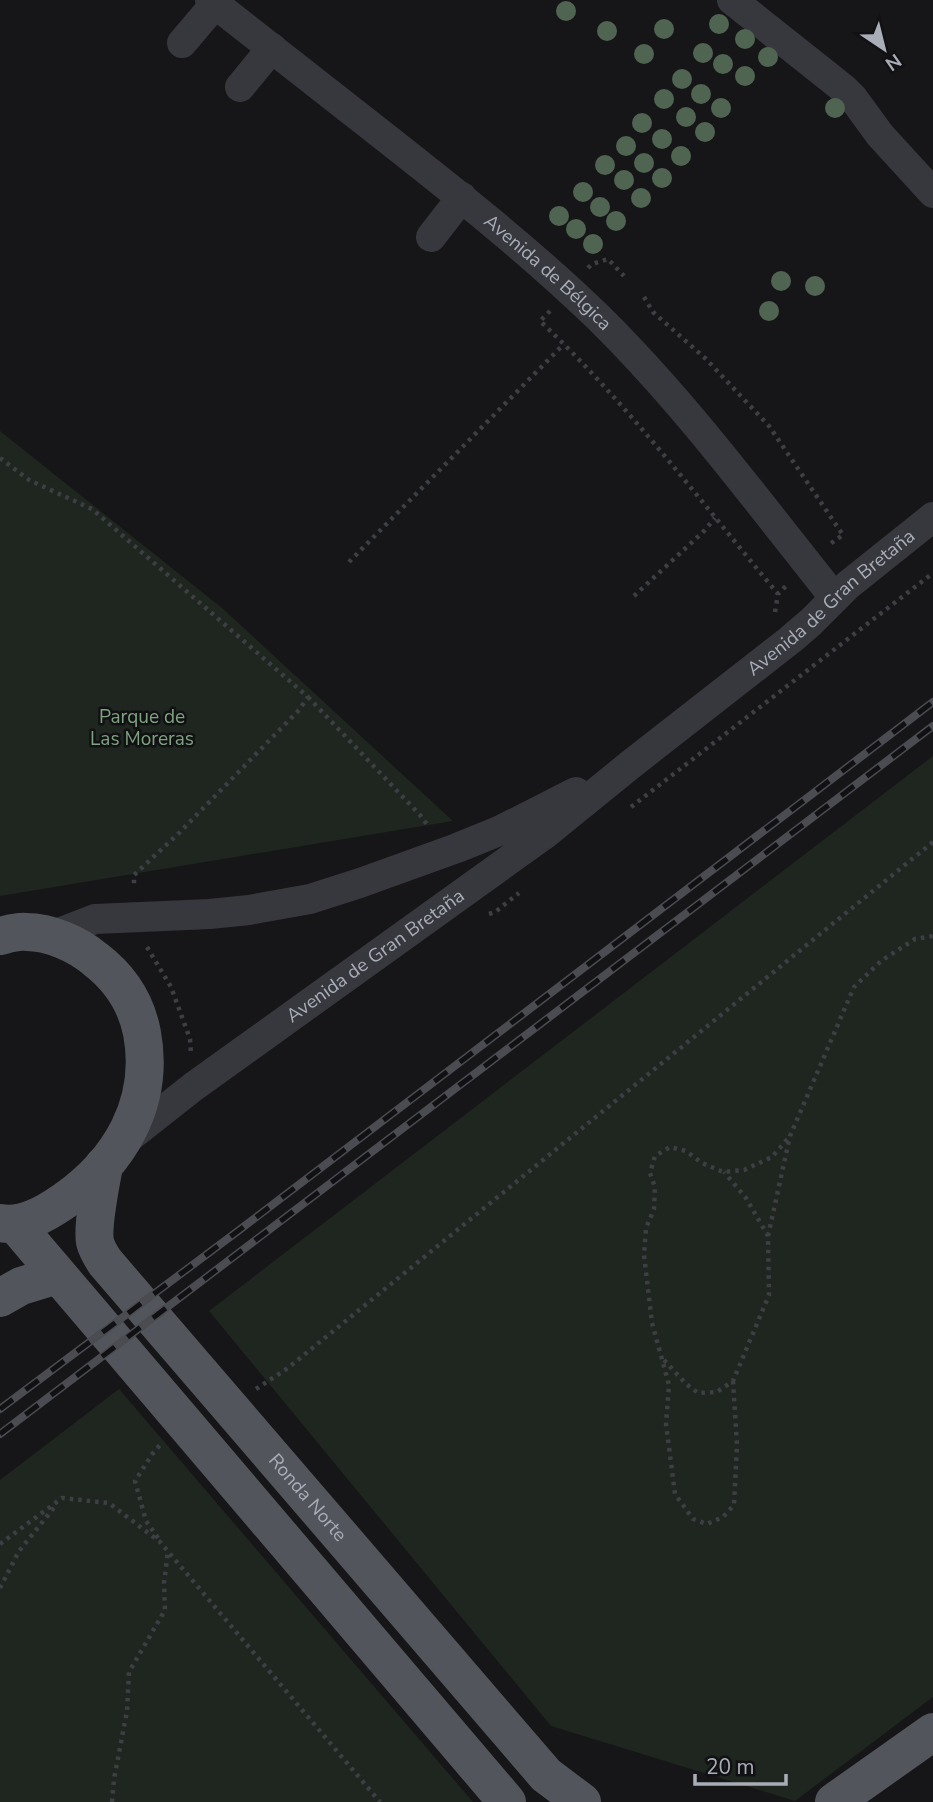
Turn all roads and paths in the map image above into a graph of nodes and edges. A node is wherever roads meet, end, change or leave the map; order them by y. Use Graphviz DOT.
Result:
graph roads {
  1 [pos="732,0"];
  2 [pos="212,2"];
  3 [pos="182,43"];
  4 [pos="272,48"];
  5 [pos="240,86"];
  6 [pos="933,193"];
  7 [pos="462,197"];
  8 [pos="431,237"];
  9 [pos="592,264"];
  10 [pos="624,276"];
  11 [pos="643,297"];
  12 [pos="0,458"];
  13 [pos="933,517"];
  14 [pos="715,518"];
  15 [pos="831,544"];
  16 [pos="349,562"];
  17 [pos="789,583"];
  18 [pos="778,594"];
  19 [pos="634,596"];
  20 [pos="834,597"];
  21 [pos="771,620"];
  22 [pos="630,765"];
  23 [pos="933,842"];
  24 [pos="136,918"];
  25 [pos="19,931"];
  26 [pos="933,936"];
  27 [pos="193,1087"];
  28 [pos="790,1136"];
  29 [pos="112,1155"];
  30 [pos="723,1172"];
  31 [pos="5,1231"];
  32 [pos="768,1236"];
  33 [pos="57,1275"];
  34 [pos="0,1298"];
  35 [pos="663,1358"];
  36 [pos="733,1381"];
  37 [pos="248,1394"];
  38 [pos="182,1422"];
  39 [pos="62,1498"];
  40 [pos="0,1544"];
  41 [pos="168,1552"];
  42 [pos="0,1588"];
  43 [pos="933,1732"];
  44 [pos="112,1802"];
  45 [pos="380,1802"];
  46 [pos="507,1802"];
  47 [pos="582,1802"];
  48 [pos="834,1802"];
  1 -- 6 [label="street"];
  2 -- 3 [label="street"];
  2 -- 4 [label="street, Avenida de Bélgica"];
  4 -- 5 [label="street"];
  4 -- 7 [label="street, Avenida de Bélgica"];
  7 -- 8 [label="street"];
  7 -- 20 [label="street, Avenida de Bélgica"];
  9 -- 10 [label="path"];
  11 -- 15 [label="path"];
  12 -- 24 [label="path"];
  13 -- 20 [label="street, Avenida de Gran Bretaña"];
  14 -- 16 [label="path"];
  14 -- 18 [label="path"];
  14 -- 19 [label="path"];
  17 -- 18 [label="path"];
  18 -- 21 [label="path"];
  20 -- 22 [label="street, Avenida de Gran Bretaña"];
  22 -- 24 [label="street, Avenida de Gran Bretaña"];
  22 -- 27 [label="street, Avenida de Gran Bretaña"];
  23 -- 37 [label="path"];
  24 -- 25 [label="street, Avenida de Gran Bretaña"];
  24 -- 27 [label="path"];
  25 -- 29 [label="main road"];
  26 -- 28 [label="path"];
  27 -- 29 [label="street, Avenida de Gran Bretaña"];
  28 -- 30 [label="path"];
  28 -- 32 [label="path"];
  29 -- 31 [label="main road"];
  29 -- 47 [label="main road, Ronda Norte"];
  30 -- 32 [label="path"];
  30 -- 35 [label="path"];
  31 -- 33 [label="main road"];
  32 -- 36 [label="path"];
  33 -- 34 [label="main road"];
  33 -- 38 [label="main road"];
  35 -- 36 [label="path"];
  35 -- 36 [label="path"];
  38 -- 41 [label="path"];
  38 -- 46 [label="main road"];
  39 -- 40 [label="path"];
  39 -- 41 [label="path"];
  39 -- 42 [label="path"];
  41 -- 44 [label="path"];
  41 -- 45 [label="path"];
  43 -- 48 [label="main road"];
}
